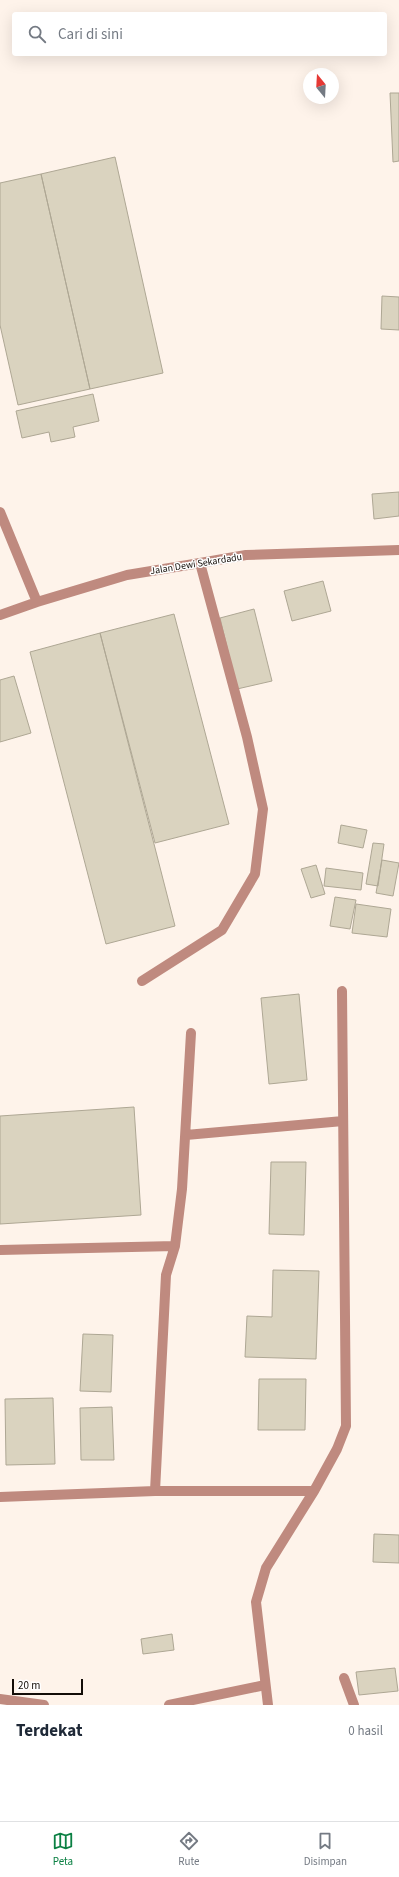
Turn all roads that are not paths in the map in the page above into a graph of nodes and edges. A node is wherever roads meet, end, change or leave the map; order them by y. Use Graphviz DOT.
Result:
graph roads {
  1 [pos="0,512"];
  2 [pos="399,550"];
  3 [pos="200,563"];
  4 [pos="37,602"];
  5 [pos="0,615"];
  6 [pos="142,981"];
  7 [pos="342,991"];
  8 [pos="191,1033"];
  9 [pos="344,1121"];
  10 [pos="186,1135"];
  11 [pos="175,1246"];
  12 [pos="0,1250"];
  13 [pos="155,1491"];
  14 [pos="314,1491"];
  15 [pos="0,1497"];
  16 [pos="344,1678"];
  17 [pos="265,1685"];
  18 [pos="0,1699"];
  19 [pos="44,1705"];
  20 [pos="169,1705"];
  21 [pos="268,1705"];
  22 [pos="354,1705"];
  1 -- 4 [label="street"];
  2 -- 3 [label="street, Jalan Dewi Sekardadu"];
  3 -- 4 [label="street, Jalan Dewi Sekardadu"];
  3 -- 6 [label="street"];
  4 -- 5 [label="street, Jalan Dewi Sekardadu"];
  7 -- 9 [label="street"];
  8 -- 10 [label="street"];
  9 -- 10 [label="street"];
  9 -- 14 [label="street"];
  10 -- 11 [label="street"];
  11 -- 12 [label="street"];
  11 -- 13 [label="street"];
  13 -- 14 [label="street"];
  13 -- 15 [label="street"];
  14 -- 17 [label="street"];
  16 -- 22 [label="street"];
  17 -- 20 [label="street"];
  17 -- 21 [label="street"];
  18 -- 19 [label="street"];
}
